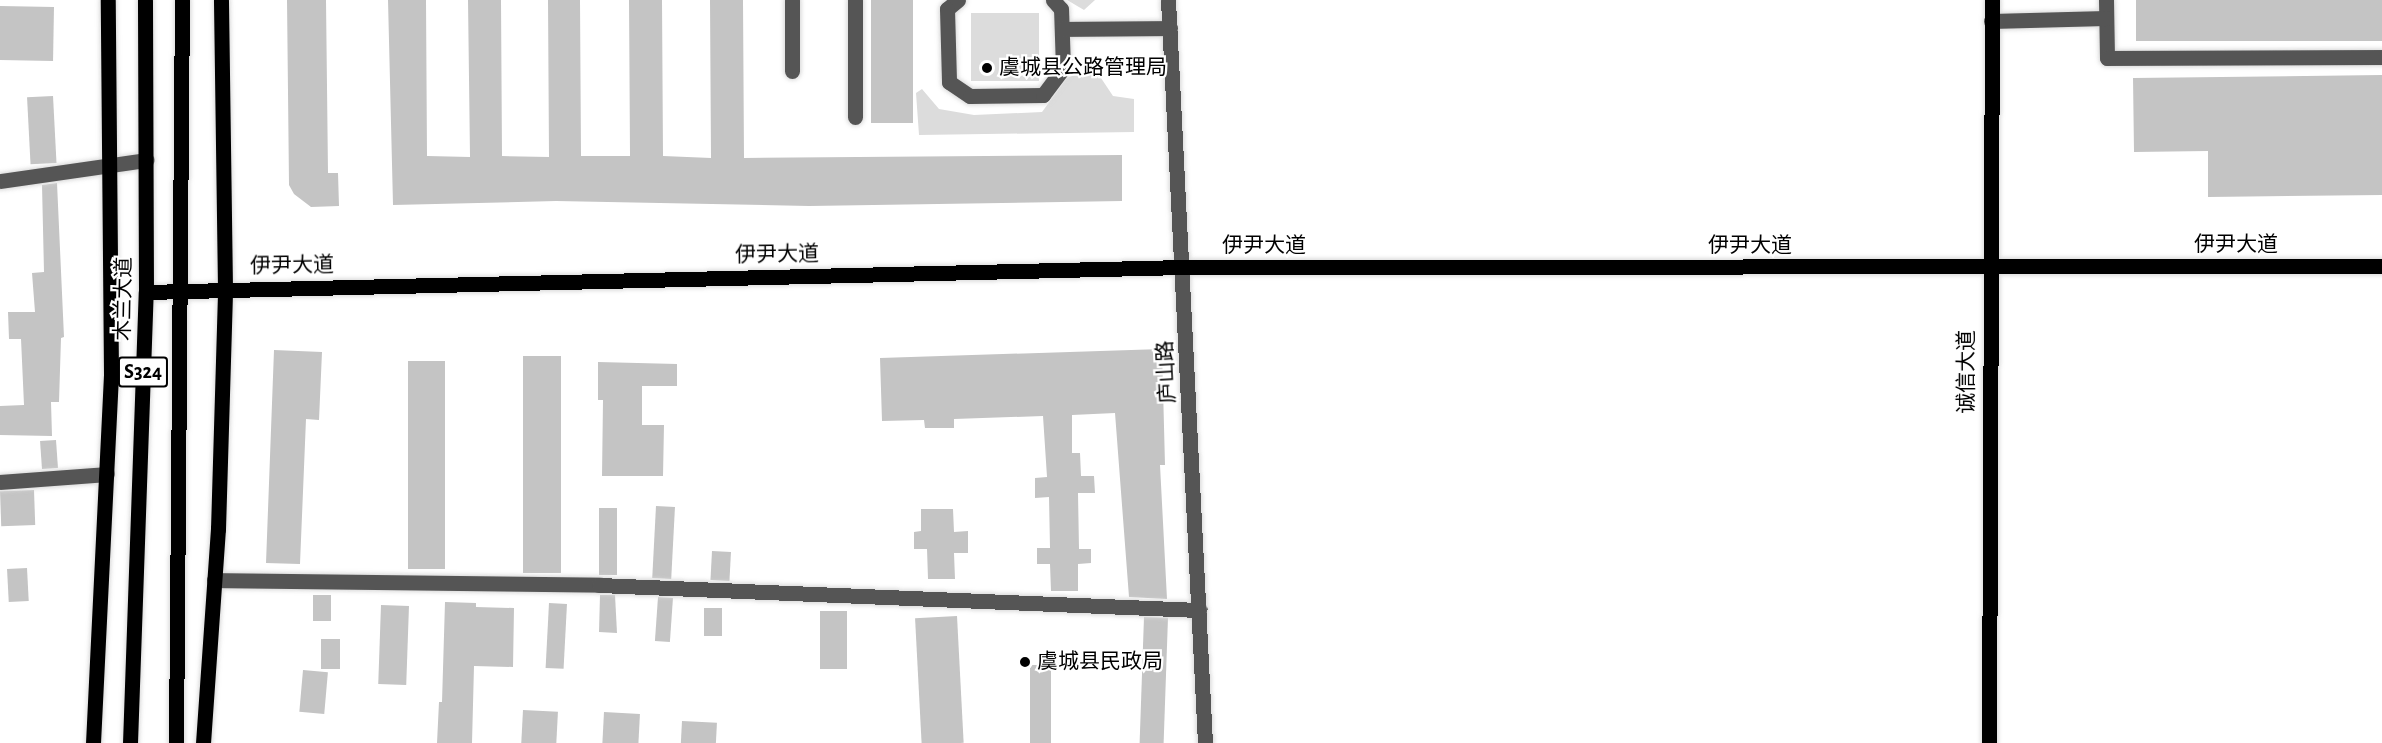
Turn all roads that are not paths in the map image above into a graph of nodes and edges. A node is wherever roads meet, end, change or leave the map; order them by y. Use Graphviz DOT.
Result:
graph roads {
  1 [pos="108,0"];
  2 [pos="145,0"];
  3 [pos="182,0"];
  4 [pos="221,0"];
  5 [pos="792,0"];
  6 [pos="855,0"];
  7 [pos="958,0"];
  8 [pos="1053,0"];
  9 [pos="1168,0"];
  10 [pos="1992,0"];
  11 [pos="2106,0"];
  12 [pos="2106,18"];
  13 [pos="1992,21"];
  14 [pos="1170,27"];
  15 [pos="1062,30"];
  16 [pos="2382,57"];
  17 [pos="792,71"];
  18 [pos="855,117"];
  19 [pos="146,160"];
  20 [pos="110,164"];
  21 [pos="0,181"];
  22 [pos="2382,266"];
  23 [pos="1184,267"];
  24 [pos="1988,268"];
  25 [pos="225,288"];
  26 [pos="183,289"];
  27 [pos="146,292"];
  28 [pos="106,474"];
  29 [pos="0,482"];
  30 [pos="214,580"];
  31 [pos="1199,610"];
  32 [pos="93,743"];
  33 [pos="130,743"];
  34 [pos="176,743"];
  35 [pos="203,743"];
  36 [pos="1205,743"];
  37 [pos="1989,743"];
  1 -- 20 [label="main road"];
  2 -- 19 [label="main road, 木兰大道 / S324"];
  3 -- 26 [label="main road, S324"];
  4 -- 25 [label="main road"];
  5 -- 17 [label="street"];
  6 -- 18 [label="street"];
  7 -- 15 [label="street"];
  8 -- 15 [label="street"];
  9 -- 14 [label="street, 庐山路"];
  10 -- 13 [label="main road, 诚信大道"];
  11 -- 12 [label="street"];
  12 -- 13 [label="street"];
  12 -- 16 [label="street"];
  13 -- 24 [label="main road, 诚信大道"];
  14 -- 15 [label="street"];
  14 -- 23 [label="street, 庐山路"];
  19 -- 20 [label="street"];
  19 -- 27 [label="main road, 木兰大道 / S324"];
  20 -- 21 [label="street"];
  20 -- 28 [label="main road"];
  22 -- 24 [label="main road, 伊尹大道"];
  23 -- 24 [label="main road, 伊尹大道"];
  23 -- 25 [label="main road, 伊尹大道"];
  23 -- 31 [label="street, 庐山路"];
  24 -- 37 [label="main road, 诚信大道"];
  25 -- 26 [label="main road, 伊尹大道"];
  25 -- 30 [label="main road"];
  26 -- 27 [label="main road, 伊尹大道"];
  26 -- 34 [label="main road, S324"];
  27 -- 33 [label="main road, 木兰大道 / S324"];
  28 -- 29 [label="street"];
  28 -- 32 [label="main road"];
  30 -- 31 [label="street"];
  30 -- 35 [label="main road"];
  31 -- 36 [label="street, 庐山路"];
}
